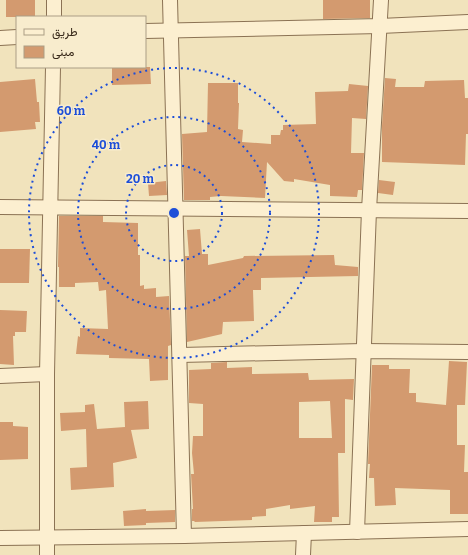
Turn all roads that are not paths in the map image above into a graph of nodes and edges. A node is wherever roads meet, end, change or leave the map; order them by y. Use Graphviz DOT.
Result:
graph roads {
  1 [pos="54,0"];
  2 [pos="170,0"];
  3 [pos="382,0"];
  4 [pos="54,16"];
  5 [pos="468,22"];
  6 [pos="380,26"];
  7 [pos="171,30"];
  8 [pos="146,31"];
  9 [pos="16,37"];
  10 [pos="0,38"];
  11 [pos="53,68"];
  12 [pos="0,207"];
  13 [pos="51,208"];
  14 [pos="176,209"];
  15 [pos="369,210"];
  16 [pos="468,210"];
  17 [pos="363,351"];
  18 [pos="468,352"];
  19 [pos="180,355"];
  20 [pos="47,374"];
  21 [pos="0,376"];
  22 [pos="468,529"];
  23 [pos="357,532"];
  24 [pos="304,533"];
  25 [pos="184,536"];
  26 [pos="46,537"];
  27 [pos="0,538"];
  28 [pos="47,555"];
  29 [pos="303,555"];
  1 -- 4 [label="street"];
  2 -- 7 [label="street"];
  3 -- 6 [label="street"];
  5 -- 6 [label="street"];
  6 -- 7 [label="street"];
  6 -- 15 [label="street"];
  7 -- 8 [label="street"];
  7 -- 14 [label="street"];
  9 -- 10 [label="street"];
  11 -- 13 [label="street"];
  12 -- 13 [label="street"];
  13 -- 14 [label="street"];
  13 -- 20 [label="street"];
  14 -- 15 [label="street"];
  14 -- 19 [label="street"];
  15 -- 16 [label="street"];
  15 -- 17 [label="street"];
  17 -- 18 [label="street"];
  17 -- 19 [label="street"];
  17 -- 23 [label="street"];
  19 -- 25 [label="street"];
  20 -- 21 [label="street"];
  20 -- 26 [label="street"];
  22 -- 23 [label="street"];
  23 -- 24 [label="street"];
  24 -- 25 [label="street"];
  24 -- 29 [label="street"];
  25 -- 26 [label="street"];
  26 -- 27 [label="street"];
  26 -- 28 [label="street"];
}
